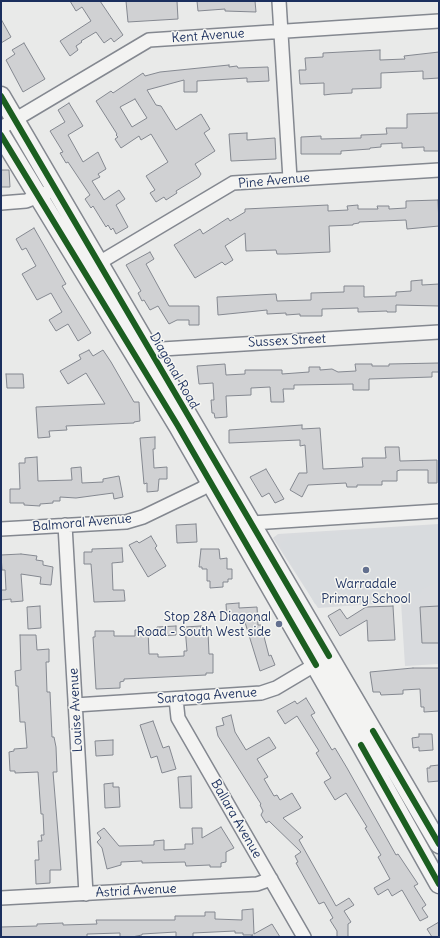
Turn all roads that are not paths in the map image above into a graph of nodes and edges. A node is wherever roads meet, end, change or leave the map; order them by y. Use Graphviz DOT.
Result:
graph roads {
  1 [pos="279,1"];
  2 [pos="439,21"];
  3 [pos="282,31"];
  4 [pos="1,96"];
  5 [pos="8,123"];
  6 [pos="1,135"];
  7 [pos="439,170"];
  8 [pos="290,179"];
  9 [pos="54,189"];
  10 [pos="39,197"];
  11 [pos="1,203"];
  12 [pos="92,267"];
  13 [pos="439,332"];
  14 [pos="143,356"];
  15 [pos="216,479"];
  16 [pos="439,510"];
  17 [pos="65,526"];
  18 [pos="245,527"];
  19 [pos="1,529"];
  20 [pos="322,661"];
  21 [pos="176,699"];
  22 [pos="75,704"];
  23 [pos="435,838"];
  24 [pos="414,841"];
  25 [pos="271,878"];
  26 [pos="439,884"];
  27 [pos="86,894"];
  28 [pos="1,898"];
  29 [pos="304,937"];
  1 -- 3 [label="street"];
  2 -- 3 [label="street, Kent Avenue"];
  3 -- 5 [label="street, Kent Avenue"];
  3 -- 8 [label="street"];
  4 -- 5 [label="main road, Diagonal Road"];
  5 -- 9 [label="main road, Diagonal Road"];
  6 -- 10 [label="main road, Diagonal Road"];
  7 -- 8 [label="street, Pine Avenue"];
  8 -- 12 [label="street, Pine Avenue"];
  9 -- 10 [label="street"];
  9 -- 12 [label="main road, Diagonal Road"];
  10 -- 11 [label="street"];
  10 -- 12 [label="main road, Diagonal Road"];
  12 -- 14 [label="main road, Diagonal Road"];
  13 -- 14 [label="street, Sussex Street"];
  14 -- 15 [label="main road, Diagonal Road"];
  15 -- 17 [label="street, Balmoral Avenue"];
  15 -- 18 [label="main road, Diagonal Road"];
  16 -- 18 [label="street"];
  17 -- 19 [label="street, Balmoral Avenue"];
  17 -- 22 [label="street, Louise Avenue"];
  18 -- 20 [label="main road, Diagonal Road"];
  20 -- 21 [label="street, Saratoga Avenue"];
  20 -- 23 [label="main road, Diagonal Road"];
  20 -- 24 [label="main road, Diagonal Road"];
  21 -- 22 [label="street, Saratoga Avenue"];
  21 -- 25 [label="street, Ballara Avenue"];
  22 -- 27 [label="street, Louise Avenue"];
  23 -- 24 [label="main road"];
  24 -- 26 [label="main road, Diagonal Road"];
  25 -- 27 [label="street, Astrid Avenue"];
  25 -- 29 [label="street, Ballara Avenue"];
  27 -- 28 [label="street, Astrid Avenue"];
}
